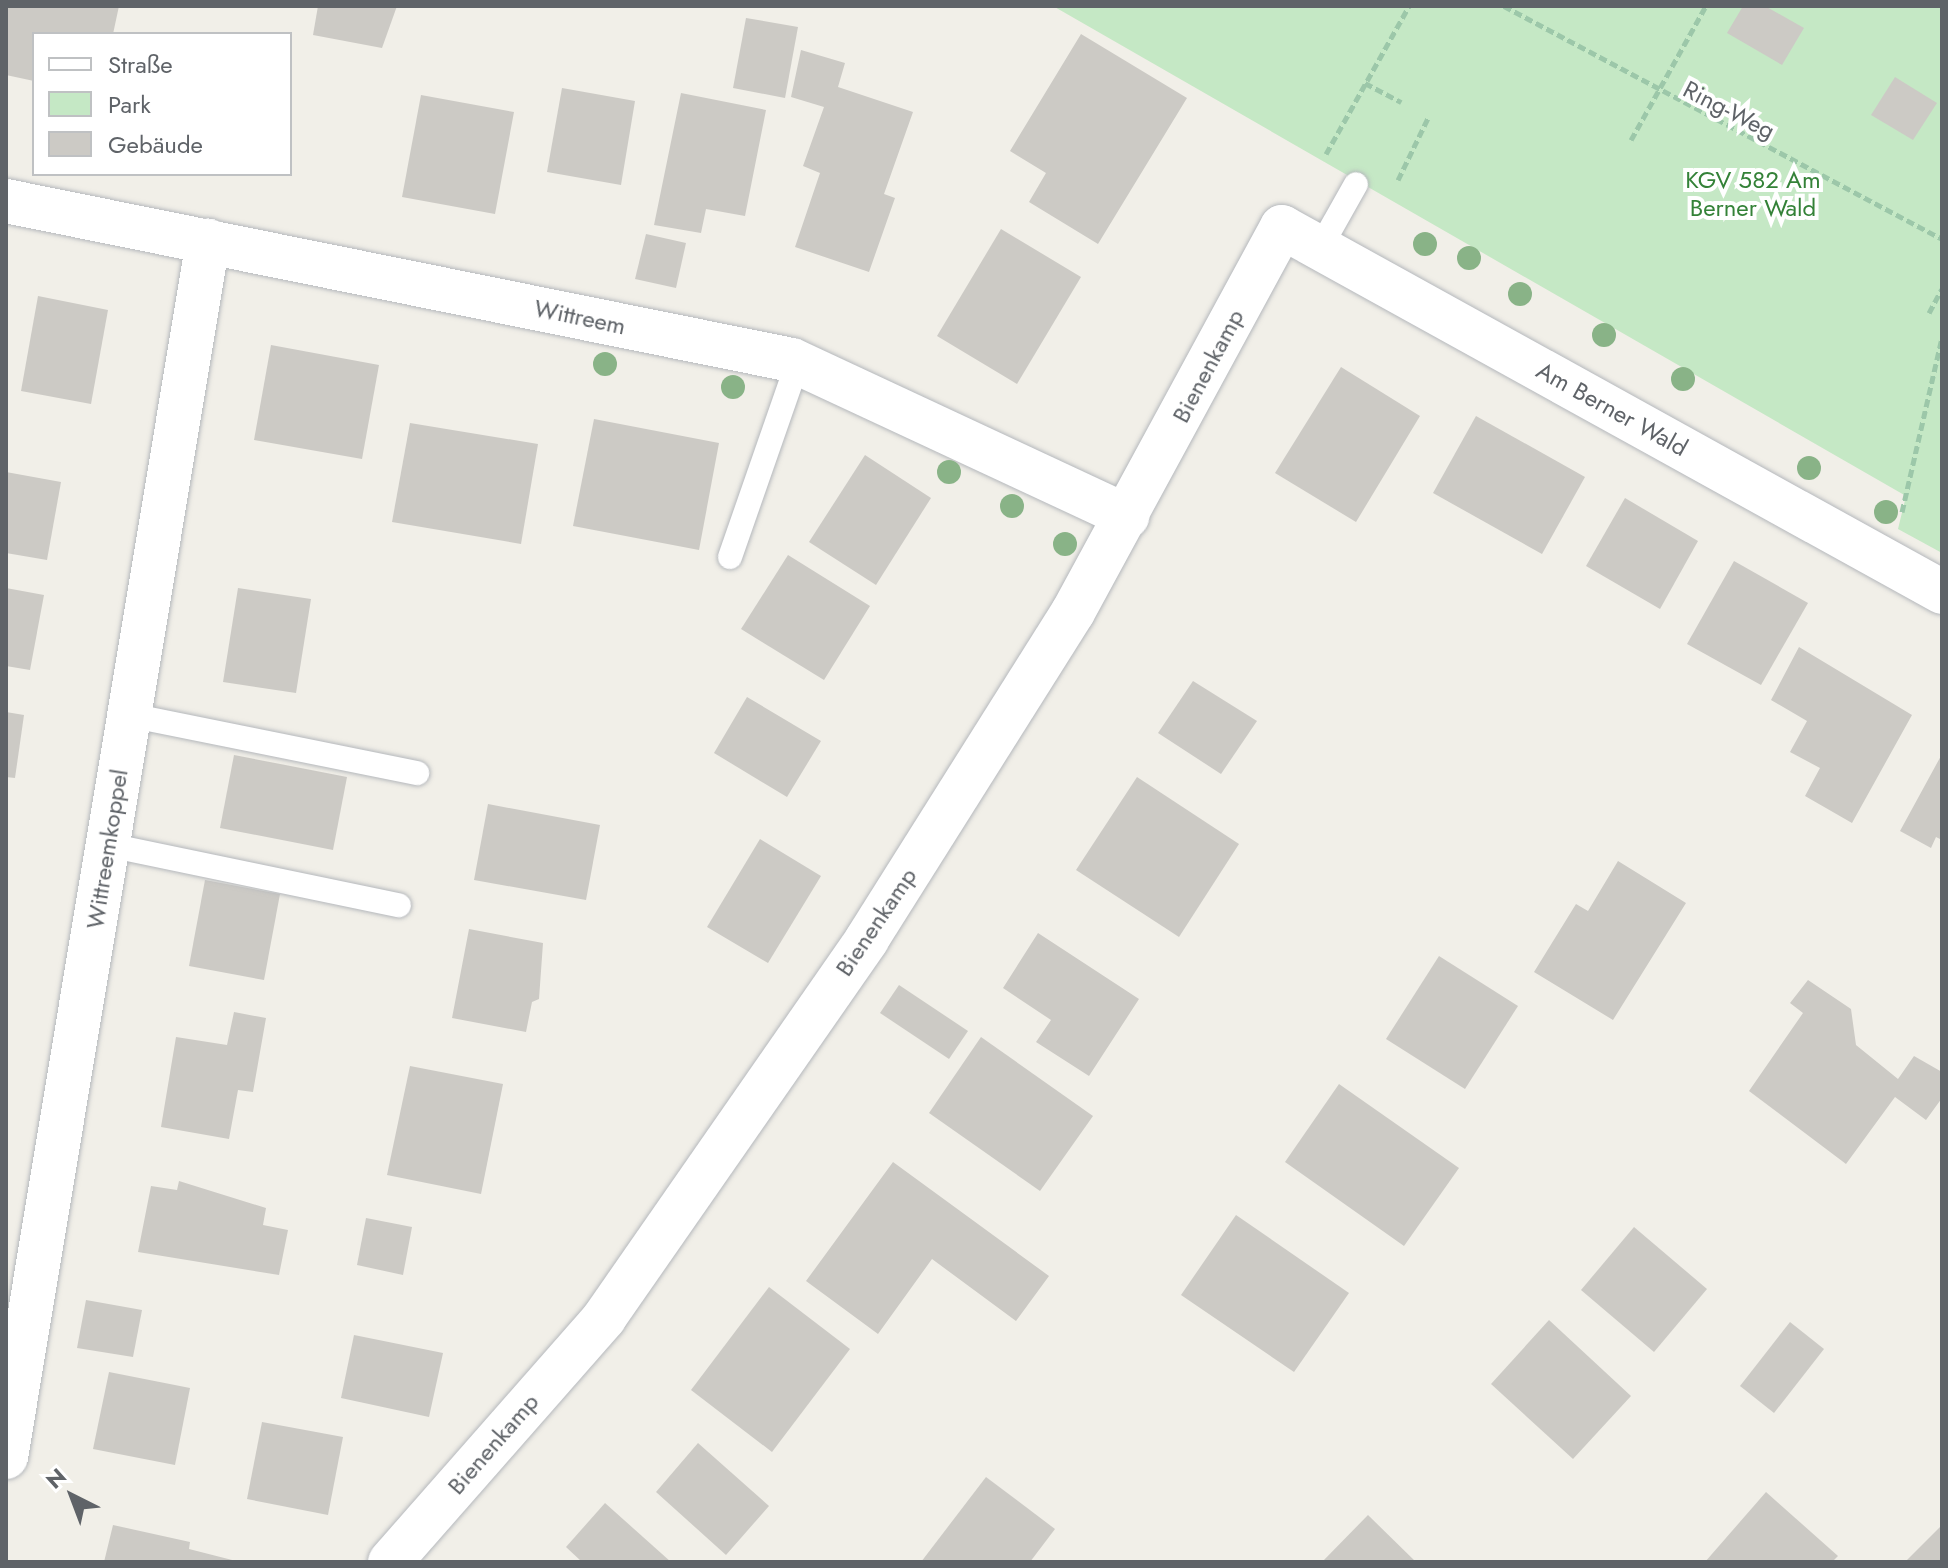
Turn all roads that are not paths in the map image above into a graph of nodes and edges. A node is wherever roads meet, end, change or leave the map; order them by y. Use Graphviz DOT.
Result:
graph roads {
  1 [pos="1356,184"];
  2 [pos="6,201"];
  3 [pos="1282,227"];
  4 [pos="208,241"];
  5 [pos="1320,248"];
  6 [pos="798,362"];
  7 [pos="1127,516"];
  8 [pos="730,557"];
  9 [pos="1942,592"];
  10 [pos="129,715"];
  11 [pos="417,773"];
  12 [pos="108,845"];
  13 [pos="399,905"];
  14 [pos="6,1457"];
  15 [pos="390,1562"];
  1 -- 5 [label="lane"];
  2 -- 4 [label="street, Wittreem"];
  3 -- 5 [label="street, Am Berner Wald"];
  3 -- 7 [label="street, Bienenkamp"];
  4 -- 6 [label="street, Wittreem"];
  4 -- 10 [label="street, Wittreemkoppel"];
  5 -- 9 [label="street, Am Berner Wald"];
  6 -- 7 [label="street, Wittreem"];
  6 -- 8 [label="lane"];
  7 -- 15 [label="street, Bienenkamp"];
  10 -- 11 [label="lane"];
  10 -- 12 [label="street, Wittreemkoppel"];
  12 -- 13 [label="lane"];
  12 -- 14 [label="street, Wittreemkoppel"];
}
